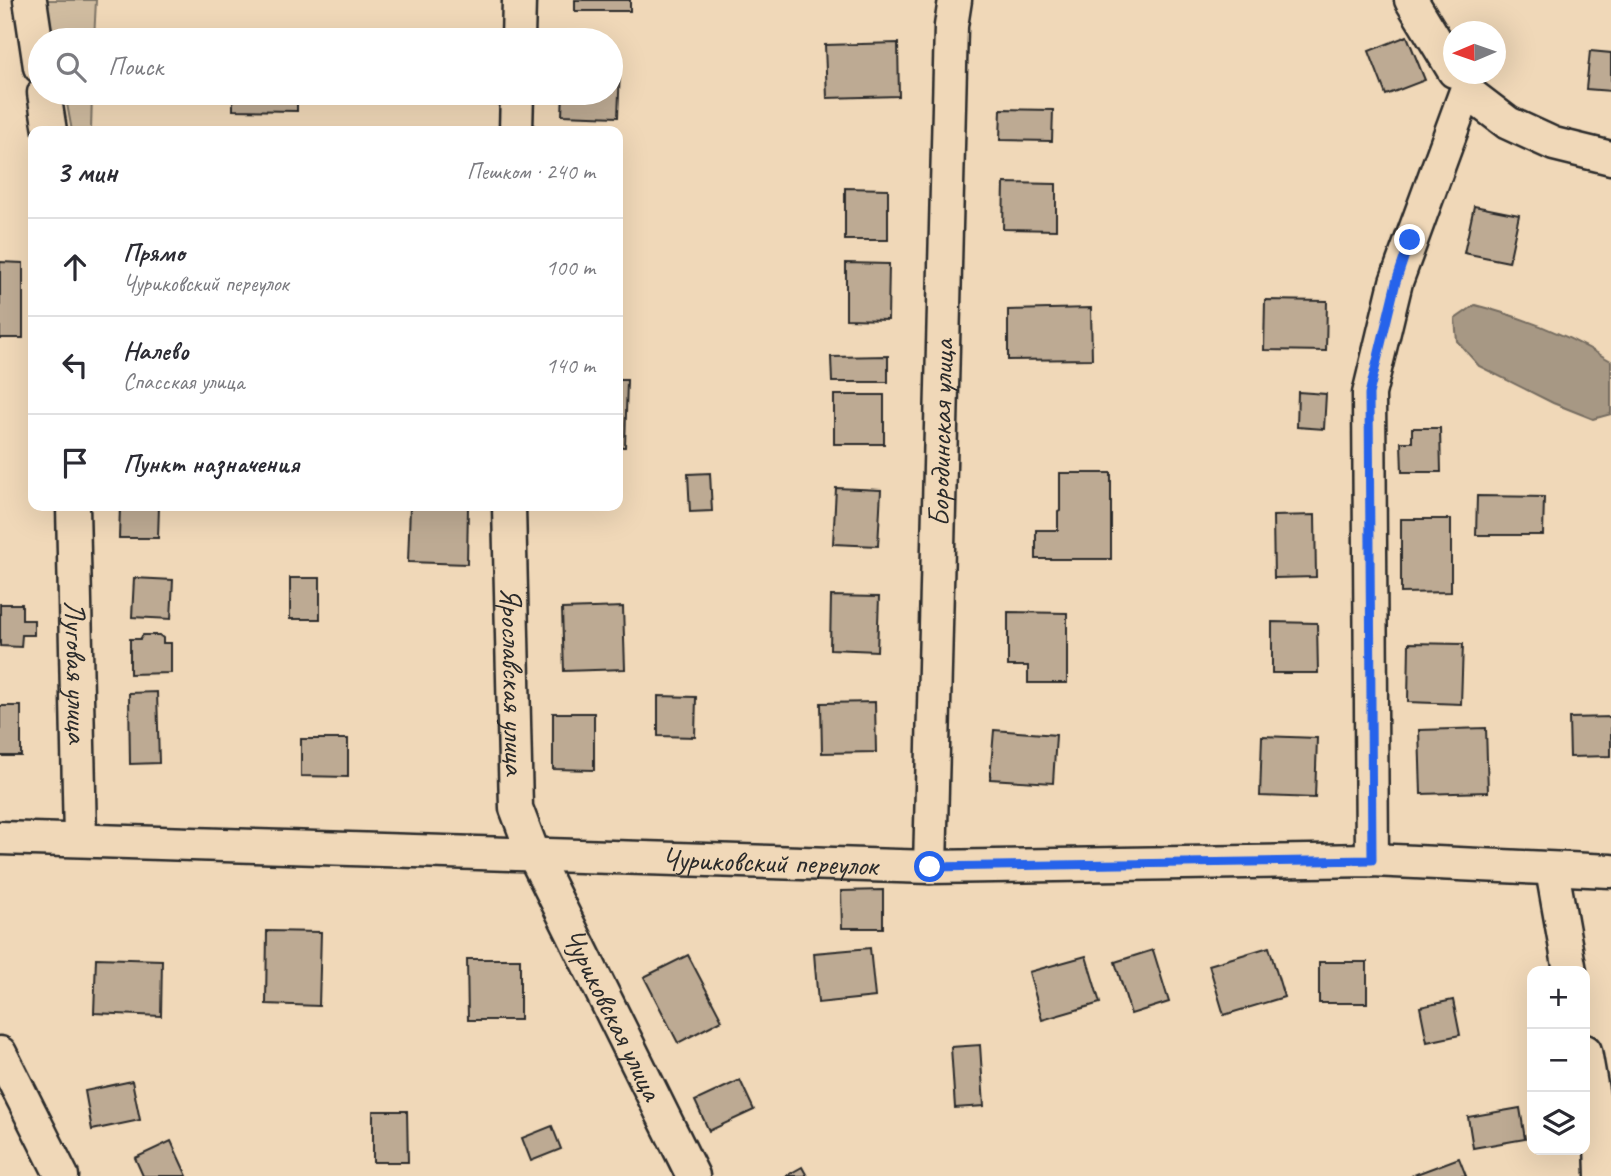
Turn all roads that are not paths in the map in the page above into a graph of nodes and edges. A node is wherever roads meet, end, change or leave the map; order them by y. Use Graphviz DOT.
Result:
graph roads {
  1 [pos="30,0"];
  2 [pos="519,0"];
  3 [pos="955,0"];
  4 [pos="1411,0"];
  5 [pos="34,28"];
  6 [pos="518,28"];
  7 [pos="1443,53"];
  8 [pos="1456,84"];
  9 [pos="1465,84"];
  10 [pos="46,105"];
  11 [pos="517,105"];
  12 [pos="49,126"];
  13 [pos="516,126"];
  14 [pos="1611,158"];
  15 [pos="73,511"];
  16 [pos="509,511"];
  17 [pos="0,838"];
  18 [pos="80,839"];
  19 [pos="533,853"];
  20 [pos="1372,860"];
  21 [pos="930,867"];
  22 [pos="1552,870"];
  23 [pos="1611,871"];
  24 [pos="1569,966"];
  25 [pos="0,1053"];
  26 [pos="1590,1072"];
  27 [pos="1606,1141"];
  28 [pos="62,1176"];
  29 [pos="693,1176"];
  30 [pos="1602,1176"];
  1 -- 5 [label="street"];
  2 -- 6 [label="street"];
  3 -- 21 [label="street, Бородинская улица"];
  4 -- 7 [label="street"];
  8 -- 20 [label="street"];
  9 -- 14 [label="street"];
  10 -- 12 [label="street"];
  11 -- 13 [label="street"];
  15 -- 18 [label="street, Луговая улица"];
  16 -- 19 [label="street, Ярославская улица"];
  17 -- 18 [label="street, Чуриковский переулок"];
  18 -- 19 [label="street, Чуриковский переулок"];
  19 -- 21 [label="street, Чуриковский переулок"];
  19 -- 29 [label="street, Чуриковская улица"];
  20 -- 21 [label="street, Чуриковский переулок"];
  20 -- 22 [label="street, Чуриковский переулок"];
  22 -- 23 [label="street, Чуриковский переулок"];
  22 -- 24 [label="street"];
  25 -- 28 [label="street"];
  26 -- 27 [label="street"];
  27 -- 30 [label="street"];
}
